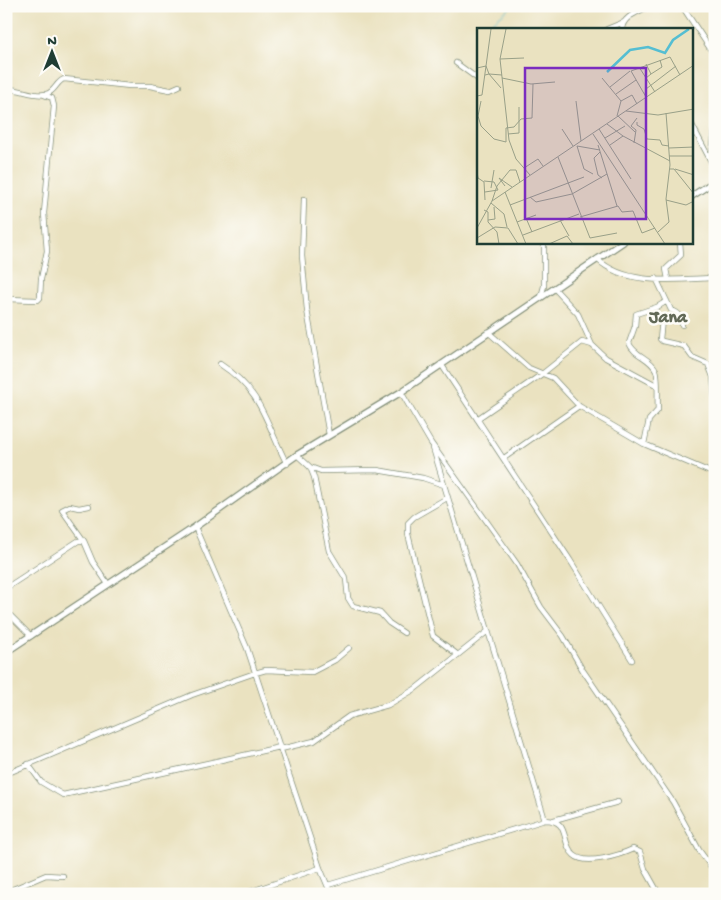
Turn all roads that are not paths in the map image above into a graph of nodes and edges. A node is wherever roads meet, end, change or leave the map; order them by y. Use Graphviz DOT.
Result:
graph roads {
  1 [pos="649,6"];
  2 [pos="682,6"];
  3 [pos="624,22"];
  4 [pos="609,28"];
  5 [pos="622,28"];
  6 [pos="715,56"];
  7 [pos="456,63"];
  8 [pos="477,78"];
  9 [pos="180,86"];
  10 [pos="6,89"];
  11 [pos="44,95"];
  12 [pos="694,129"];
  13 [pos="715,130"];
  14 [pos="711,161"];
  15 [pos="715,169"];
  16 [pos="715,182"];
  17 [pos="694,195"];
  18 [pos="304,199"];
  19 [pos="544,244"];
  20 [pos="620,244"];
  21 [pos="680,244"];
  22 [pos="597,259"];
  23 [pos="656,278"];
  24 [pos="715,278"];
  25 [pos="668,279"];
  26 [pos="554,288"];
  27 [pos="541,297"];
  28 [pos="6,299"];
  29 [pos="667,301"];
  30 [pos="662,320"];
  31 [pos="682,325"];
  32 [pos="488,332"];
  33 [pos="592,345"];
  34 [pos="220,364"];
  35 [pos="441,364"];
  36 [pos="542,374"];
  37 [pos="656,385"];
  38 [pos="400,392"];
  39 [pos="715,399"];
  40 [pos="579,406"];
  41 [pos="477,419"];
  42 [pos="329,435"];
  43 [pos="431,443"];
  44 [pos="644,444"];
  45 [pos="297,456"];
  46 [pos="504,458"];
  47 [pos="287,464"];
  48 [pos="310,467"];
  49 [pos="715,474"];
  50 [pos="444,485"];
  51 [pos="446,498"];
  52 [pos="89,506"];
  53 [pos="195,527"];
  54 [pos="84,541"];
  55 [pos="108,584"];
  56 [pos="6,588"];
  57 [pos="6,611"];
  58 [pos="488,631"];
  59 [pos="404,633"];
  60 [pos="30,636"];
  61 [pos="348,648"];
  62 [pos="6,652"];
  63 [pos="458,655"];
  64 [pos="632,660"];
  65 [pos="255,673"];
  66 [pos="280,748"];
  67 [pos="28,764"];
  68 [pos="6,774"];
  69 [pos="618,802"];
  70 [pos="545,820"];
  71 [pos="554,820"];
  72 [pos="320,868"];
  73 [pos="715,872"];
  74 [pos="63,876"];
  75 [pos="328,885"];
  76 [pos="6,892"];
  77 [pos="243,894"];
  78 [pos="331,894"];
  79 [pos="659,894"];
  1 -- 3 [label="street"];
  2 -- 6 [label="street"];
  3 -- 4 [label="street"];
  3 -- 5 [label="street"];
  7 -- 8 [label="street"];
  9 -- 11 [label="street"];
  10 -- 11 [label="street"];
  11 -- 28 [label="street"];
  12 -- 14 [label="street"];
  13 -- 14 [label="street"];
  14 -- 15 [label="street"];
  16 -- 17 [label="main road"];
  18 -- 42 [label="street"];
  19 -- 27 [label="street"];
  20 -- 22 [label="main road"];
  21 -- 25 [label="street"];
  22 -- 23 [label="street"];
  22 -- 26 [label="main road"];
  23 -- 25 [label="street"];
  23 -- 29 [label="street"];
  24 -- 25 [label="street"];
  26 -- 27 [label="main road"];
  26 -- 33 [label="street"];
  27 -- 32 [label="main road"];
  29 -- 31 [label="street"];
  29 -- 37 [label="street"];
  30 -- 39 [label="street"];
  32 -- 35 [label="main road"];
  32 -- 36 [label="street"];
  33 -- 36 [label="street"];
  33 -- 37 [label="street"];
  34 -- 47 [label="street"];
  35 -- 38 [label="main road"];
  35 -- 41 [label="street"];
  36 -- 40 [label="street"];
  36 -- 41 [label="street"];
  37 -- 44 [label="street"];
  38 -- 42 [label="main road"];
  38 -- 43 [label="street"];
  40 -- 44 [label="street"];
  40 -- 46 [label="street"];
  41 -- 46 [label="street"];
  42 -- 45 [label="main road"];
  43 -- 50 [label="street"];
  43 -- 73 [label="street"];
  44 -- 49 [label="street"];
  45 -- 47 [label="main road"];
  45 -- 48 [label="street"];
  46 -- 64 [label="street"];
  47 -- 53 [label="main road"];
  48 -- 50 [label="street"];
  48 -- 59 [label="street"];
  50 -- 51 [label="street"];
  51 -- 58 [label="street"];
  51 -- 63 [label="street"];
  52 -- 54 [label="street"];
  53 -- 55 [label="main road"];
  53 -- 65 [label="street"];
  54 -- 55 [label="street"];
  54 -- 56 [label="street"];
  55 -- 60 [label="main road"];
  57 -- 60 [label="street"];
  58 -- 63 [label="street"];
  58 -- 70 [label="street"];
  60 -- 62 [label="main road"];
  61 -- 65 [label="street"];
  63 -- 66 [label="street"];
  65 -- 66 [label="street"];
  65 -- 67 [label="street"];
  66 -- 67 [label="street"];
  66 -- 72 [label="street"];
  67 -- 68 [label="street"];
  69 -- 71 [label="street"];
  70 -- 71 [label="street"];
  70 -- 75 [label="street"];
  71 -- 79 [label="street"];
  72 -- 75 [label="street"];
  72 -- 77 [label="street"];
  74 -- 76 [label="street"];
  75 -- 78 [label="street"];
}
